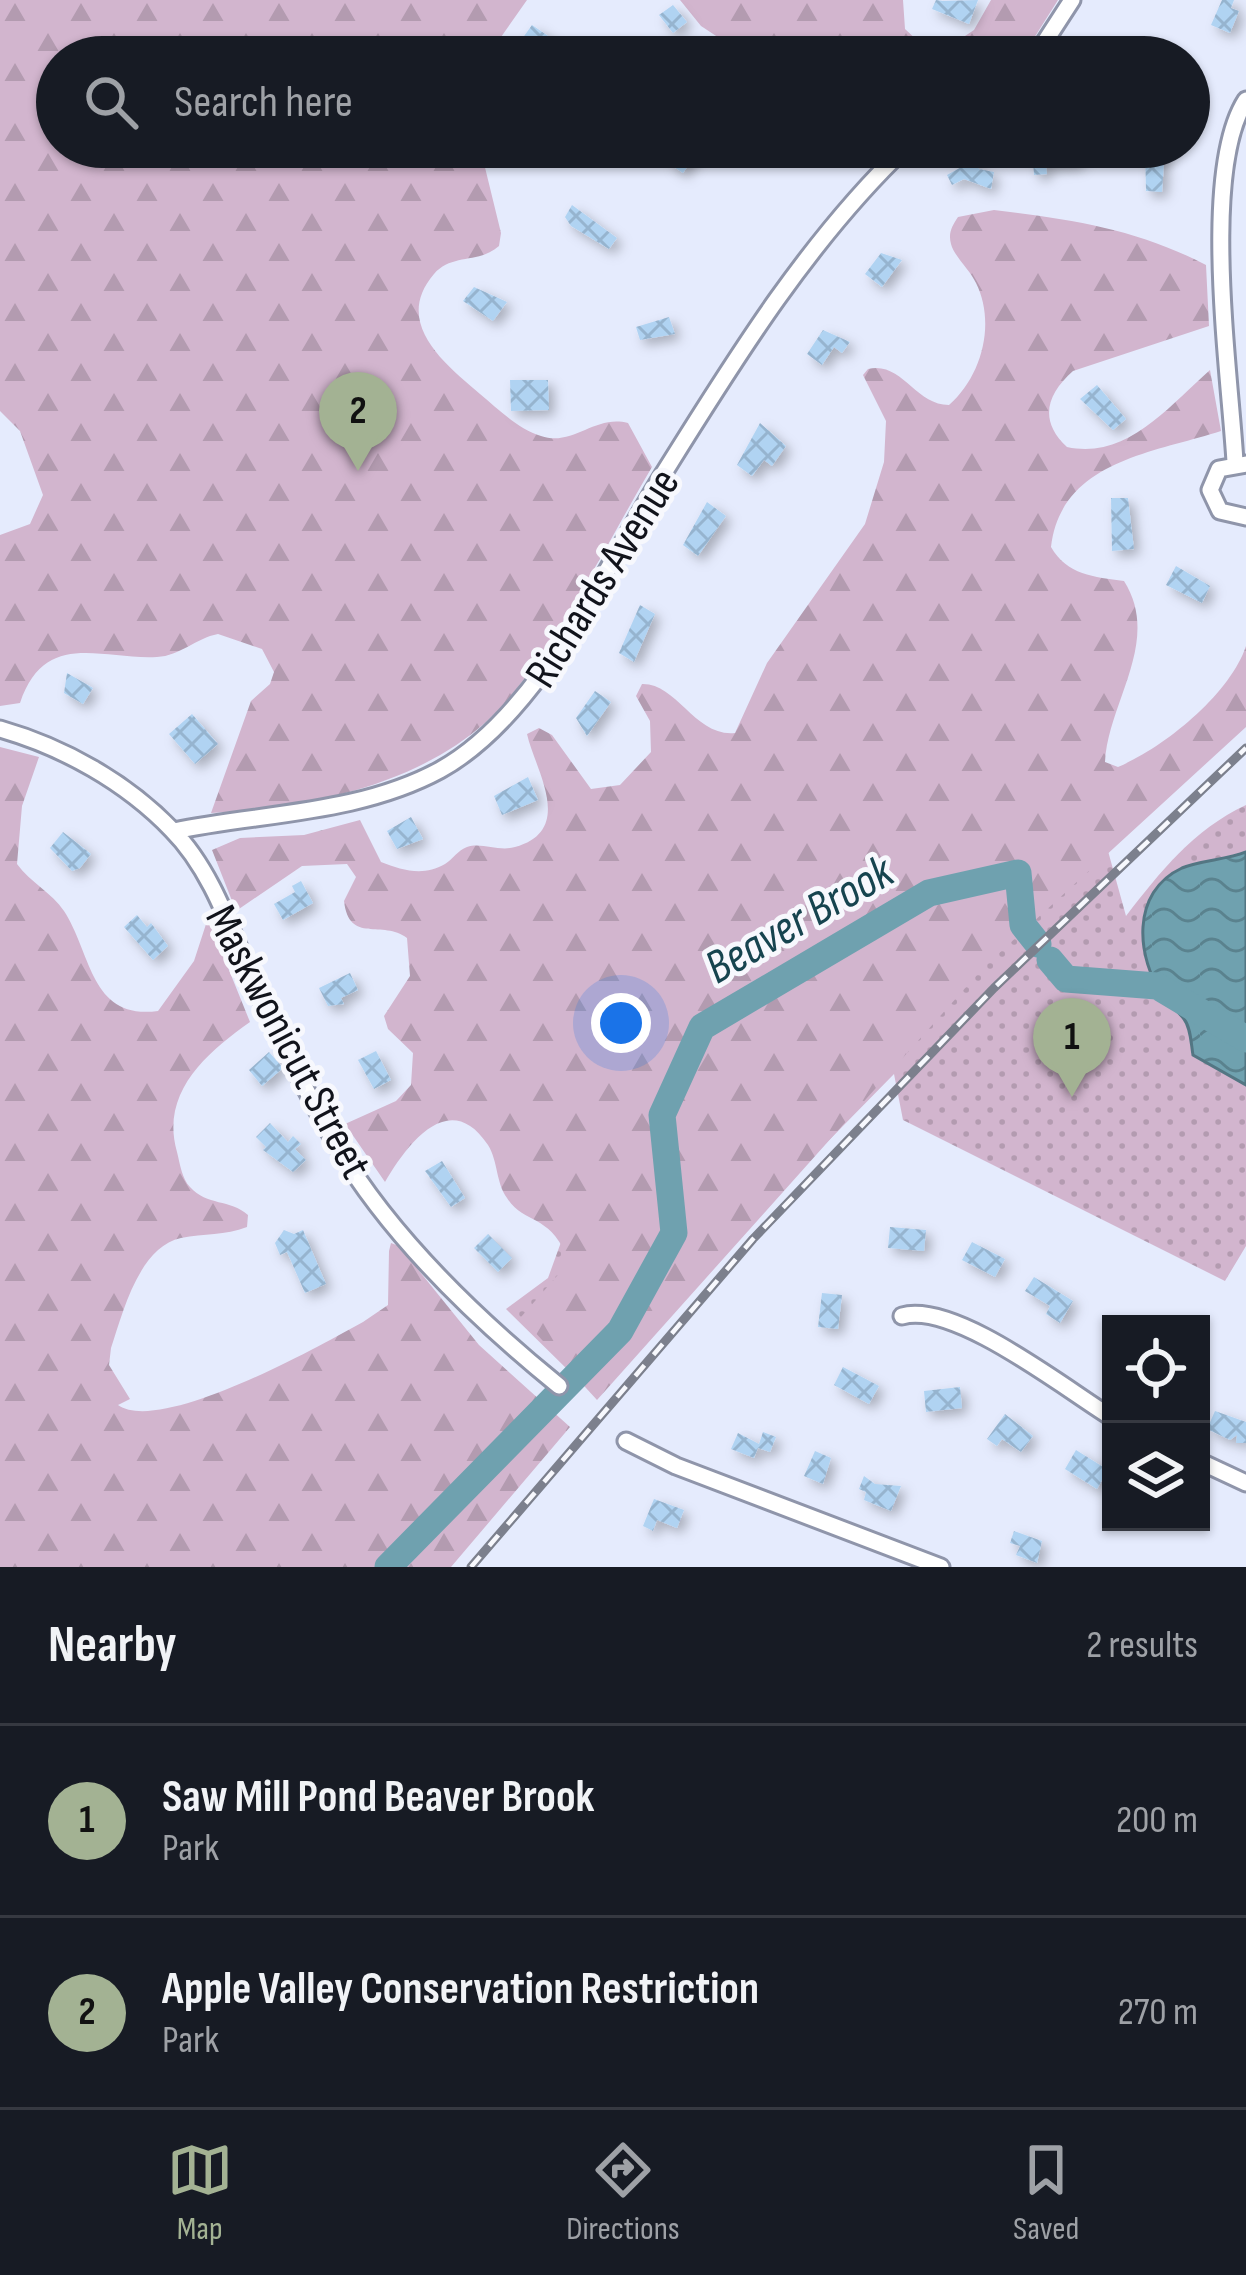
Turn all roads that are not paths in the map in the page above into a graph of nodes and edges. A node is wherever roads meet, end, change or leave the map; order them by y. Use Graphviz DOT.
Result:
graph roads {
  1 [pos="1072,0"];
  2 [pos="1049,36"];
  3 [pos="1246,100"];
  4 [pos="884,168"];
  5 [pos="1240,463"];
  6 [pos="1246,517"];
  7 [pos="0,729"];
  8 [pos="174,831"];
  9 [pos="902,1316"];
  10 [pos="560,1387"];
  11 [pos="1102,1411"];
  12 [pos="626,1442"];
  13 [pos="1210,1466"];
  14 [pos="1246,1484"];
  15 [pos="940,1567"];
  1 -- 2 [label="street"];
  3 -- 5 [label="street"];
  4 -- 8 [label="street, Richards Avenue"];
  5 -- 6 [label="street"];
  7 -- 8 [label="street, Maskwonicut Street"];
  8 -- 10 [label="street, Maskwonicut Street"];
  9 -- 11 [label="street"];
  12 -- 15 [label="street"];
  13 -- 14 [label="street"];
}
